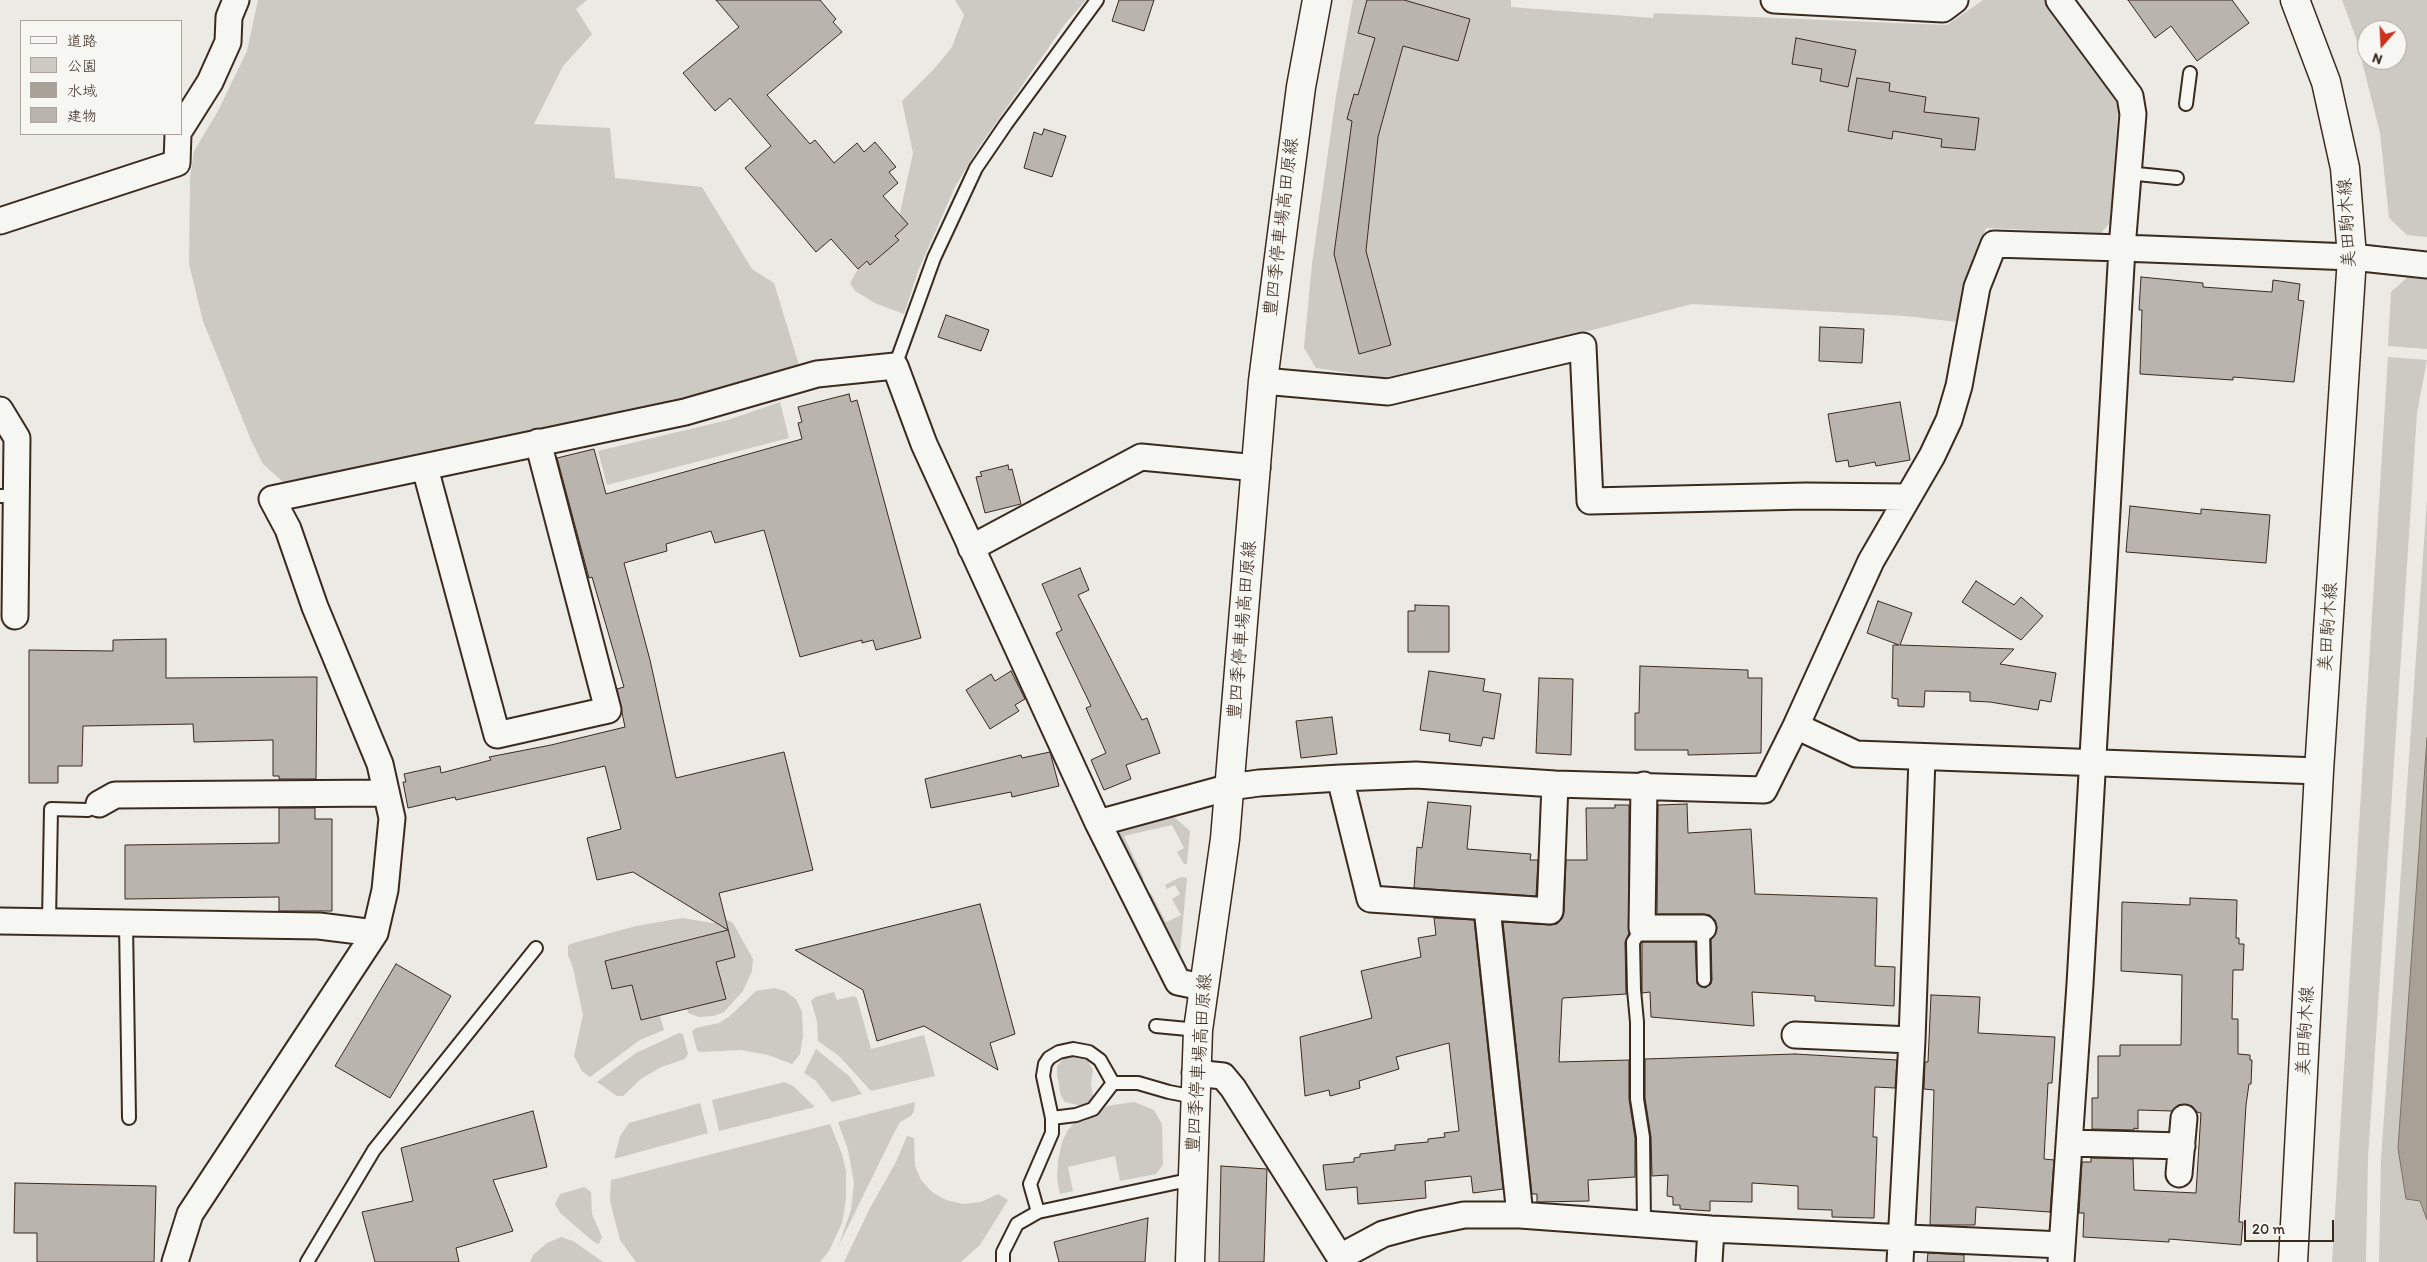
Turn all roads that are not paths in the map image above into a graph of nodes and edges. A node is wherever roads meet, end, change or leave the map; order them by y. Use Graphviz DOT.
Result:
graph roads {
  1 [pos="236,0"];
  2 [pos="1097,0"];
  3 [pos="1317,0"];
  4 [pos="1774,0"];
  5 [pos="1956,0"];
  6 [pos="2058,0"];
  7 [pos="2295,0"];
  8 [pos="2190,73"];
  9 [pos="2186,104"];
  10 [pos="182,126"];
  11 [pos="178,135"];
  12 [pos="2127,173"];
  13 [pos="2177,178"];
  14 [pos="1,219"];
  15 [pos="2122,248"];
  16 [pos="2352,257"];
  17 [pos="2417,264"];
  18 [pos="894,366"];
  19 [pos="1263,380"];
  20 [pos="0,410"];
  21 [pos="538,442"];
  22 [pos="426,468"];
  23 [pos="1256,468"];
  24 [pos="8,496"];
  25 [pos="1907,497"];
  26 [pos="971,548"];
  27 [pos="15,616"];
  28 [pos="1796,726"];
  29 [pos="1922,758"];
  30 [pos="2093,762"];
  31 [pos="2319,771"];
  32 [pos="1340,778"];
  33 [pos="1555,784"];
  34 [pos="1644,785"];
  35 [pos="1230,787"];
  36 [pos="386,792"];
  37 [pos="99,804"];
  38 [pos="1098,822"];
  39 [pos="1487,908"];
  40 [pos="0,921"];
  41 [pos="49,921"];
  42 [pos="126,923"];
  43 [pos="1642,928"];
  44 [pos="1703,928"];
  45 [pos="374,933"];
  46 [pos="536,948"];
  47 [pos="1704,980"];
  48 [pos="1202,987"];
  49 [pos="1156,1026"];
  50 [pos="1198,1030"];
  51 [pos="1795,1034"];
  52 [pos="1912,1040"];
  53 [pos="1113,1083"];
  54 [pos="1195,1085"];
  55 [pos="129,1118"];
  56 [pos="1052,1118"];
  57 [pos="2184,1118"];
  58 [pos="2070,1142"];
  59 [pos="2182,1146"];
  60 [pos="2179,1174"];
  61 [pos="1193,1179"];
  62 [pos="1038,1212"];
  63 [pos="1520,1215"];
  64 [pos="1644,1223"];
  65 [pos="1711,1229"];
  66 [pos="1900,1250"];
  67 [pos="2061,1254"];
  68 [pos="1341,1259"];
  69 [pos="175,1262"];
  70 [pos="307,1262"];
  71 [pos="1003,1262"];
  72 [pos="1190,1262"];
  73 [pos="1709,1262"];
  74 [pos="2293,1262"];
  1 -- 10 [label="street"];
  2 -- 18 [label="lane"];
  3 -- 19 [label="street, 豊四季停車場高田原線"];
  4 -- 5 [label="street"];
  6 -- 12 [label="street"];
  7 -- 16 [label="street, 美田駒木線"];
  8 -- 9 [label="lane"];
  11 -- 14 [label="street"];
  12 -- 13 [label="lane"];
  12 -- 15 [label="street"];
  15 -- 16 [label="street"];
  15 -- 25 [label="street"];
  15 -- 30 [label="street"];
  16 -- 17 [label="street"];
  16 -- 31 [label="street, 美田駒木線"];
  18 -- 21 [label="street"];
  18 -- 26 [label="street"];
  19 -- 23 [label="street, 豊四季停車場高田原線"];
  19 -- 25 [label="street"];
  20 -- 24 [label="street"];
  21 -- 22 [label="street"];
  21 -- 22 [label="street"];
  22 -- 36 [label="street"];
  23 -- 26 [label="street"];
  23 -- 35 [label="street, 豊四季停車場高田原線"];
  24 -- 27 [label="street"];
  25 -- 28 [label="street"];
  26 -- 38 [label="street"];
  28 -- 29 [label="street"];
  28 -- 34 [label="street"];
  29 -- 30 [label="street"];
  29 -- 52 [label="street"];
  30 -- 31 [label="street"];
  30 -- 58 [label="street"];
  31 -- 74 [label="street, 美田駒木線"];
  32 -- 33 [label="street"];
  32 -- 35 [label="street"];
  32 -- 39 [label="street"];
  33 -- 34 [label="street"];
  33 -- 39 [label="street"];
  34 -- 43 [label="street"];
  35 -- 38 [label="street"];
  35 -- 48 [label="street, 豊四季停車場高田原線"];
  36 -- 37 [label="street"];
  36 -- 45 [label="street"];
  37 -- 41 [label="lane"];
  38 -- 48 [label="street"];
  39 -- 63 [label="street"];
  40 -- 41 [label="street"];
  41 -- 42 [label="street"];
  42 -- 45 [label="street"];
  42 -- 55 [label="lane"];
  43 -- 44 [label="street"];
  43 -- 64 [label="lane"];
  44 -- 47 [label="lane"];
  45 -- 69 [label="street"];
  46 -- 70 [label="lane"];
  48 -- 50 [label="street, 豊四季停車場高田原線"];
  49 -- 50 [label="lane"];
  50 -- 54 [label="street, 豊四季停車場高田原線"];
  51 -- 52 [label="street"];
  52 -- 66 [label="street"];
  53 -- 54 [label="lane"];
  53 -- 56 [label="lane"];
  53 -- 56 [label="lane"];
  54 -- 61 [label="street, 豊四季停車場高田原線"];
  54 -- 68 [label="street"];
  56 -- 62 [label="lane"];
  57 -- 59 [label="street"];
  58 -- 59 [label="street"];
  58 -- 67 [label="street"];
  59 -- 60 [label="street"];
  61 -- 62 [label="lane"];
  61 -- 72 [label="street, 豊四季停車場高田原線"];
  62 -- 71 [label="lane"];
  63 -- 64 [label="street"];
  63 -- 68 [label="street"];
  64 -- 65 [label="street"];
  65 -- 66 [label="street"];
  65 -- 73 [label="street"];
  66 -- 67 [label="street"];
}
